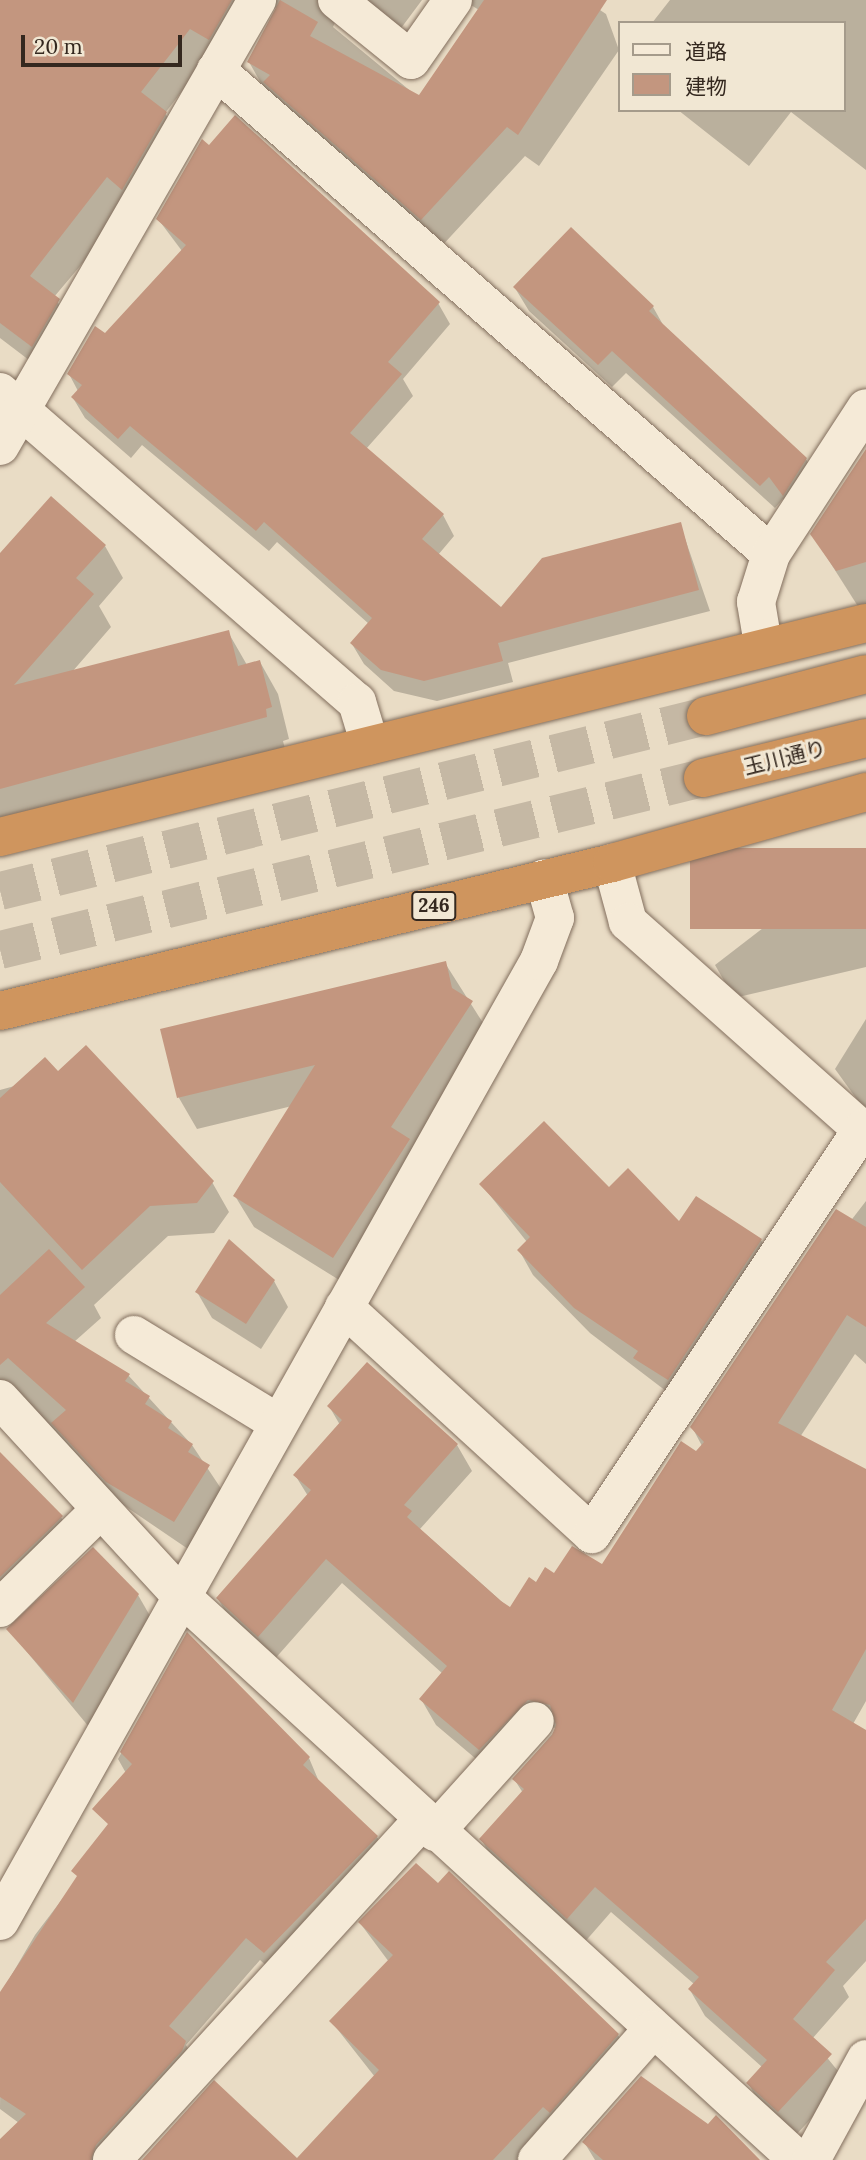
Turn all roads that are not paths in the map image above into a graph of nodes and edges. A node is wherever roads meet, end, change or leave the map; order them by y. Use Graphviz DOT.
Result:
graph roads {
  1 [pos="257,0"];
  2 [pos="337,0"];
  3 [pos="453,0"];
  4 [pos="216,70"];
  5 [pos="10,401"];
  6 [pos="866,408"];
  7 [pos="0,446"];
  8 [pos="771,554"];
  9 [pos="866,622"];
  10 [pos="763,644"];
  11 [pos="866,674"];
  12 [pos="706,716"];
  13 [pos="866,738"];
  14 [pos="370,745"];
  15 [pos="703,778"];
  16 [pos="866,792"];
  17 [pos="0,837"];
  18 [pos="612,863"];
  19 [pos="544,880"];
  20 [pos="0,1011"];
  21 [pos="864,1131"];
  22 [pos="344,1307"];
  23 [pos="134,1335"];
  24 [pos="0,1399"];
  25 [pos="278,1423"];
  26 [pos="100,1510"];
  27 [pos="183,1598"];
  28 [pos="0,1608"];
  29 [pos="535,1721"];
  30 [pos="428,1826"];
  31 [pos="0,1921"];
  32 [pos="652,2030"];
  33 [pos="866,2059"];
  34 [pos="112,2160"];
  35 [pos="537,2160"];
  36 [pos="799,2160"];
  37 [pos="811,2160"];
  1 -- 4 [label="street"];
  2 -- 3 [label="street"];
  4 -- 5 [label="street"];
  4 -- 8 [label="street"];
  5 -- 7 [label="street"];
  5 -- 14 [label="street"];
  6 -- 8 [label="street"];
  8 -- 10 [label="street"];
  9 -- 10 [label="highway"];
  10 -- 14 [label="highway"];
  11 -- 12 [label="highway"];
  13 -- 15 [label="highway, 玉川通り"];
  14 -- 17 [label="highway"];
  16 -- 18 [label="highway, 246"];
  18 -- 19 [label="highway, 246"];
  18 -- 21 [label="street"];
  19 -- 20 [label="highway, 246"];
  19 -- 22 [label="street"];
  21 -- 22 [label="street"];
  22 -- 25 [label="street"];
  23 -- 25 [label="street"];
  24 -- 26 [label="street"];
  25 -- 27 [label="street"];
  26 -- 27 [label="street"];
  26 -- 28 [label="street"];
  27 -- 30 [label="street"];
  27 -- 31 [label="street"];
  29 -- 30 [label="street"];
  30 -- 32 [label="street"];
  30 -- 34 [label="street"];
  32 -- 35 [label="street"];
  32 -- 36 [label="street"];
  33 -- 37 [label="street"];
}
